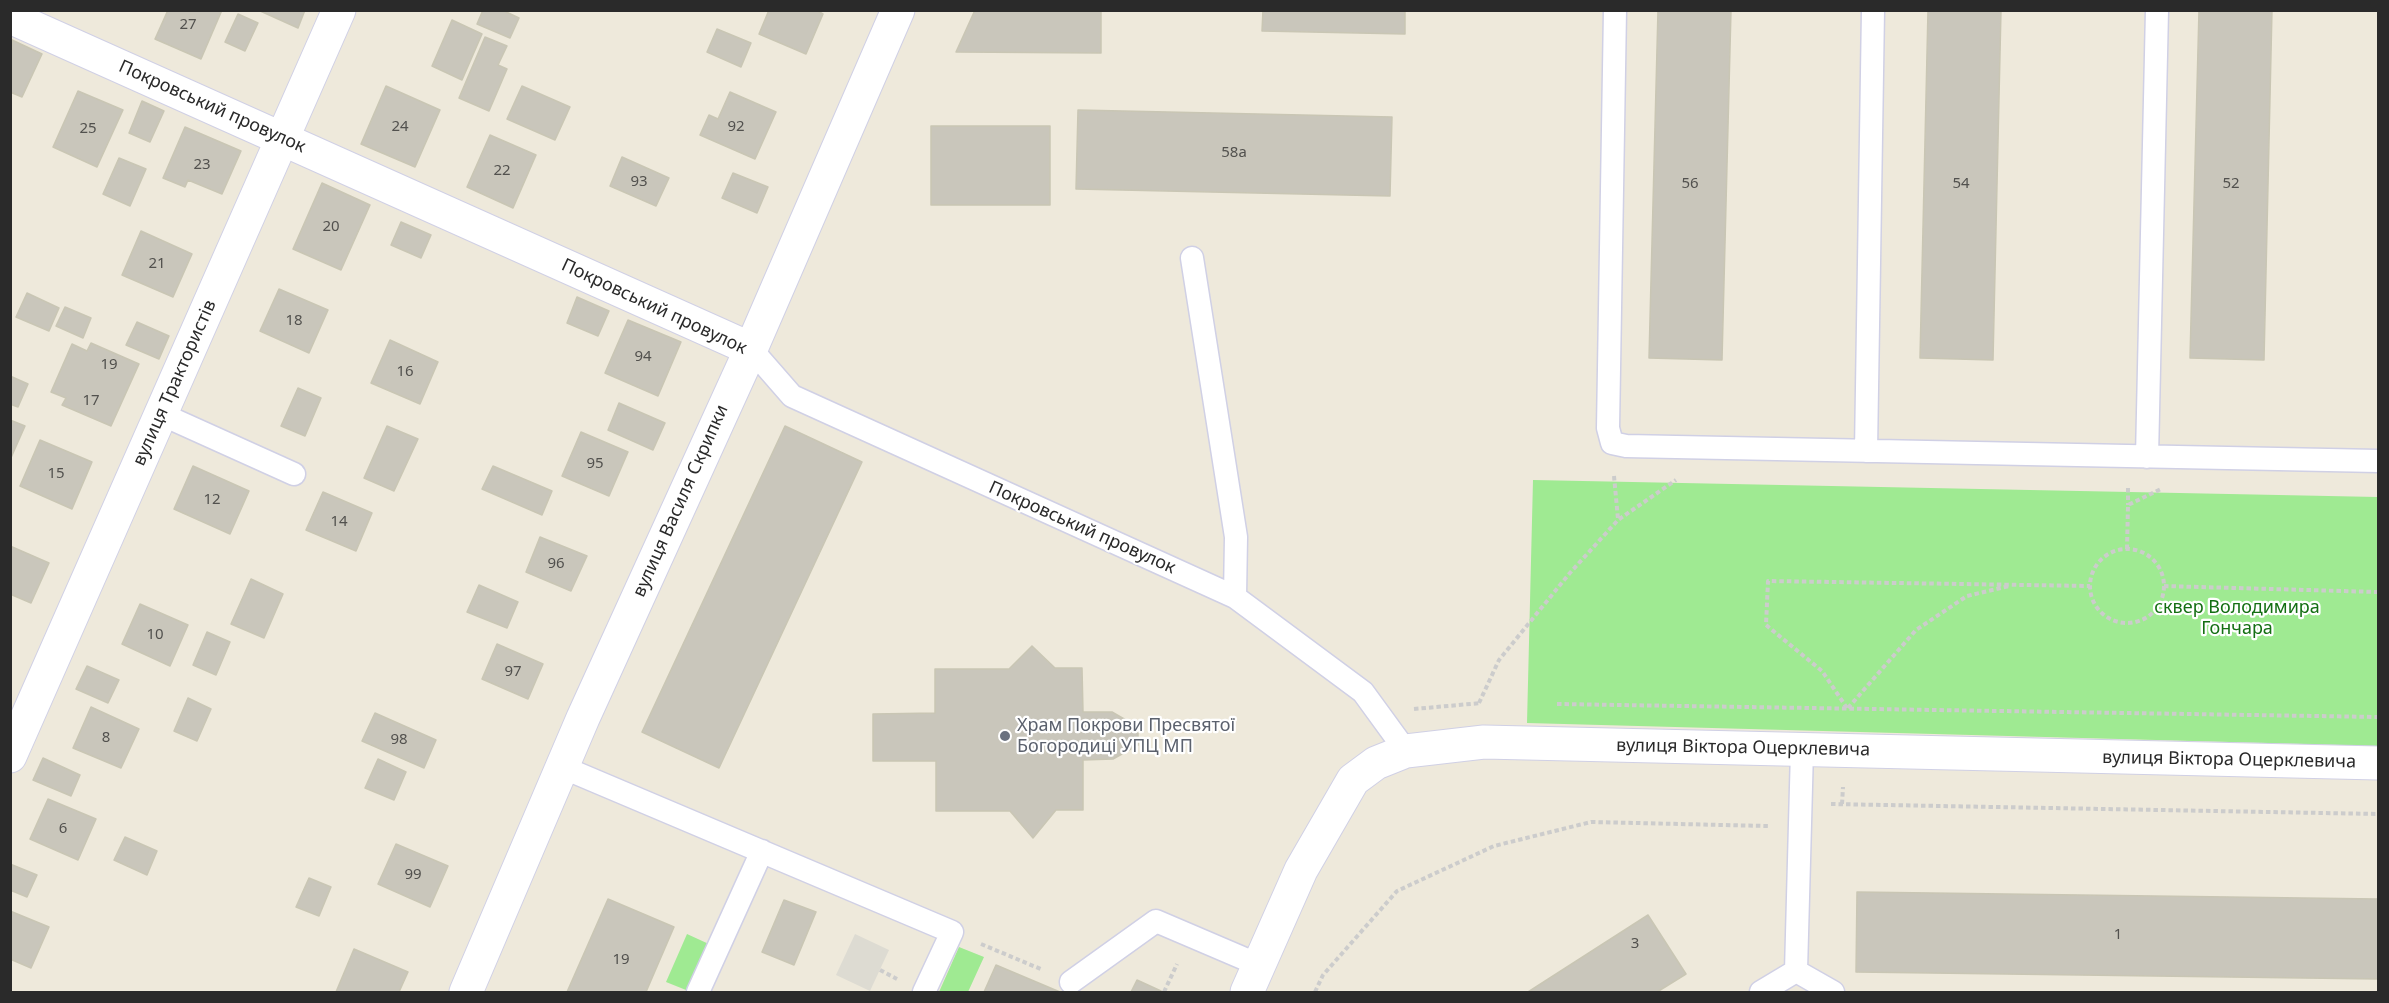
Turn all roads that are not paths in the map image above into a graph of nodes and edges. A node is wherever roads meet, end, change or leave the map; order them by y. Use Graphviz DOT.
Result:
graph roads {
  1 [pos="339,10"];
  2 [pos="898,10"];
  3 [pos="1615,10"];
  4 [pos="1873,10"];
  5 [pos="2157,10"];
  6 [pos="10,17"];
  7 [pos="283,138"];
  8 [pos="1192,258"];
  9 [pos="751,349"];
  10 [pos="161,414"];
  11 [pos="1866,451"];
  12 [pos="2146,457"];
  13 [pos="2379,461"];
  14 [pos="294,474"];
  15 [pos="1235,597"];
  16 [pos="1802,750"];
  17 [pos="1406,751"];
  18 [pos="10,756"];
  19 [pos="2379,764"];
  20 [pos="562,766"];
  21 [pos="762,851"];
  22 [pos="1796,971"];
  23 [pos="1253,979"];
  24 [pos="1071,982"];
  25 [pos="466,993"];
  26 [pos="698,993"];
  27 [pos="924,993"];
  28 [pos="1761,993"];
  29 [pos="1833,993"];
  1 -- 7 [label="street, вулиця Трактористів"];
  2 -- 9 [label="street, вулиця Василя Скрипки"];
  3 -- 11 [label="lane"];
  4 -- 11 [label="lane"];
  5 -- 12 [label="lane"];
  6 -- 7 [label="street, Покровський провулок"];
  7 -- 9 [label="street, Покровський провулок"];
  7 -- 10 [label="street, вулиця Трактористів"];
  8 -- 15 [label="lane"];
  9 -- 15 [label="lane, Покровський провулок"];
  9 -- 20 [label="street, вулиця Василя Скрипки"];
  10 -- 14 [label="lane"];
  10 -- 18 [label="street, вулиця Трактористів"];
  11 -- 12 [label="lane"];
  12 -- 13 [label="lane"];
  15 -- 17 [label="lane, Покровський провулок"];
  16 -- 17 [label="street, вулиця Віктора Оцерклевича"];
  16 -- 19 [label="street, вулиця Віктора Оцерклевича"];
  16 -- 22 [label="lane"];
  17 -- 23 [label="street, вулиця Віктора Оцерклевича"];
  20 -- 21 [label="lane"];
  20 -- 25 [label="street, вулиця Василя Скрипки"];
  21 -- 26 [label="lane"];
  21 -- 27 [label="lane"];
  22 -- 28 [label="lane"];
  22 -- 29 [label="lane"];
  23 -- 24 [label="lane"];
}
